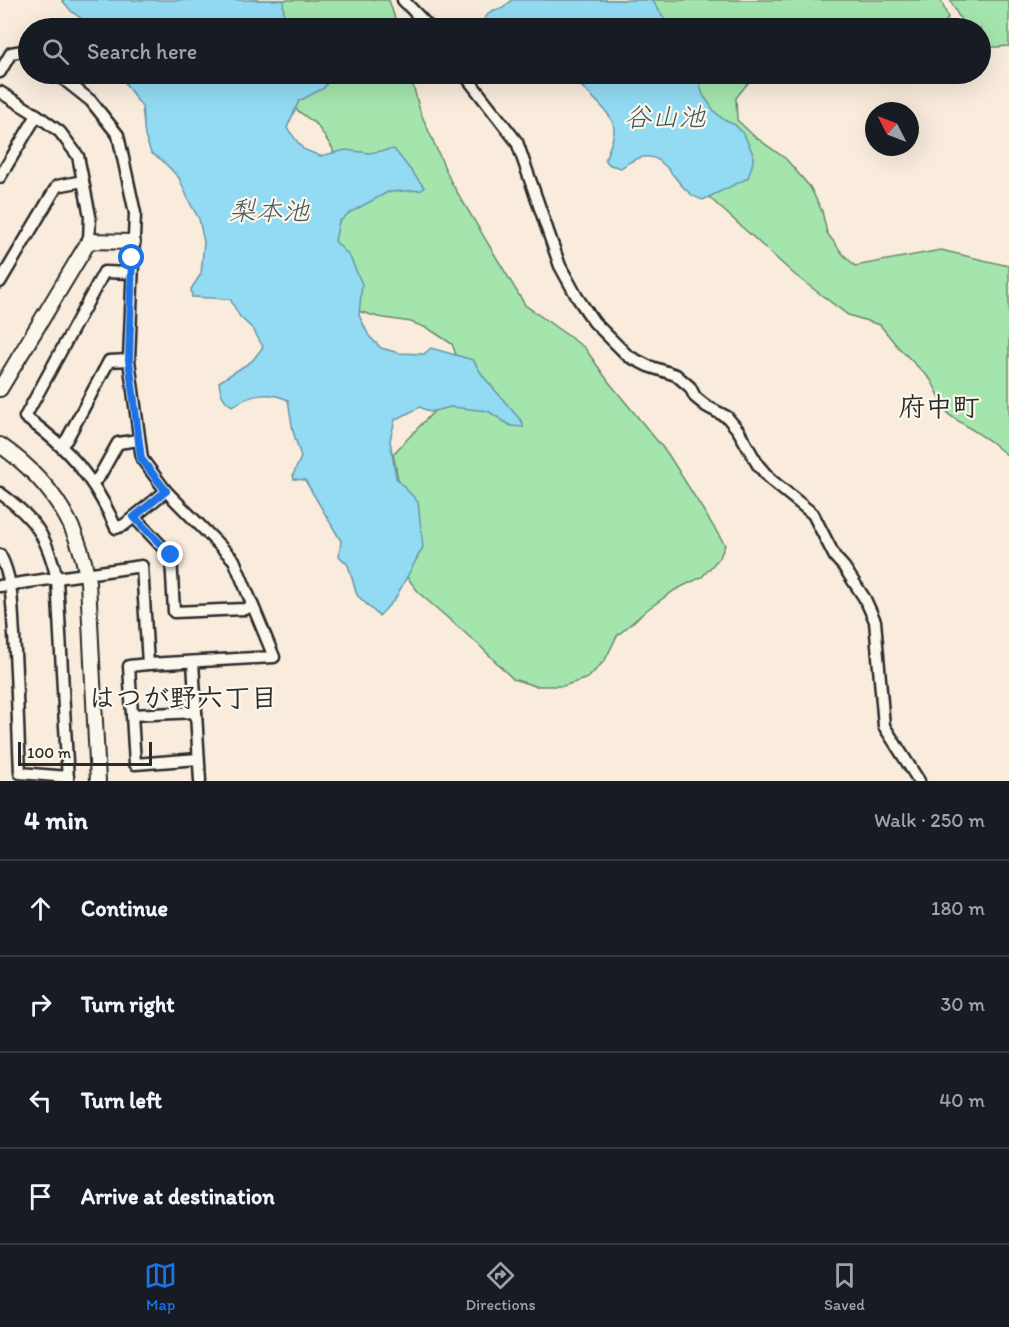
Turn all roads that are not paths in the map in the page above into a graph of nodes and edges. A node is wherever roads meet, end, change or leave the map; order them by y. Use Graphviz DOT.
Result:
graph roads {
  1 [pos="403,0"];
  2 [pos="420,18"];
  3 [pos="18,52"];
  4 [pos="0,72"];
  5 [pos="70,84"];
  6 [pos="472,84"];
  7 [pos="0,92"];
  8 [pos="37,115"];
  9 [pos="0,177"];
  10 [pos="83,181"];
  11 [pos="89,241"];
  12 [pos="133,242"];
  13 [pos="131,273"];
  14 [pos="0,282"];
  15 [pos="129,360"];
  16 [pos="0,389"];
  17 [pos="139,440"];
  18 [pos="0,446"];
  19 [pos="61,446"];
  20 [pos="92,483"];
  21 [pos="166,491"];
  22 [pos="0,493"];
  23 [pos="134,517"];
  24 [pos="0,555"];
  25 [pos="87,574"];
  26 [pos="57,579"];
  27 [pos="5,585"];
  28 [pos="252,606"];
  29 [pos="193,662"];
  30 [pos="148,664"];
  31 [pos="196,711"];
  32 [pos="132,715"];
  33 [pos="198,759"];
  34 [pos="68,779"];
  35 [pos="98,781"];
  36 [pos="200,781"];
  37 [pos="919,781"];
  1 -- 2 [label="street"];
  3 -- 4 [label="street"];
  5 -- 12 [label="street"];
  6 -- 37 [label="street"];
  7 -- 8 [label="street"];
  8 -- 9 [label="street"];
  8 -- 10 [label="street"];
  10 -- 11 [label="street"];
  10 -- 14 [label="street"];
  11 -- 12 [label="street"];
  11 -- 16 [label="street"];
  12 -- 13 [label="street"];
  13 -- 15 [label="street"];
  13 -- 19 [label="street"];
  15 -- 17 [label="street"];
  15 -- 19 [label="street"];
  17 -- 20 [label="street"];
  17 -- 21 [label="street"];
  18 -- 25 [label="street"];
  19 -- 20 [label="street"];
  20 -- 23 [label="street"];
  21 -- 23 [label="street"];
  21 -- 28 [label="street"];
  22 -- 26 [label="street"];
  23 -- 28 [label="street"];
  24 -- 27 [label="street"];
  25 -- 26 [label="street"];
  25 -- 30 [label="street"];
  25 -- 35 [label="street"];
  26 -- 27 [label="street"];
  26 -- 34 [label="street"];
  27 -- 34 [label="street"];
  28 -- 29 [label="street"];
  29 -- 30 [label="street"];
  29 -- 31 [label="street"];
  30 -- 32 [label="street"];
  31 -- 32 [label="street"];
  31 -- 33 [label="street"];
  32 -- 33 [label="street"];
  33 -- 36 [label="street"];
}
